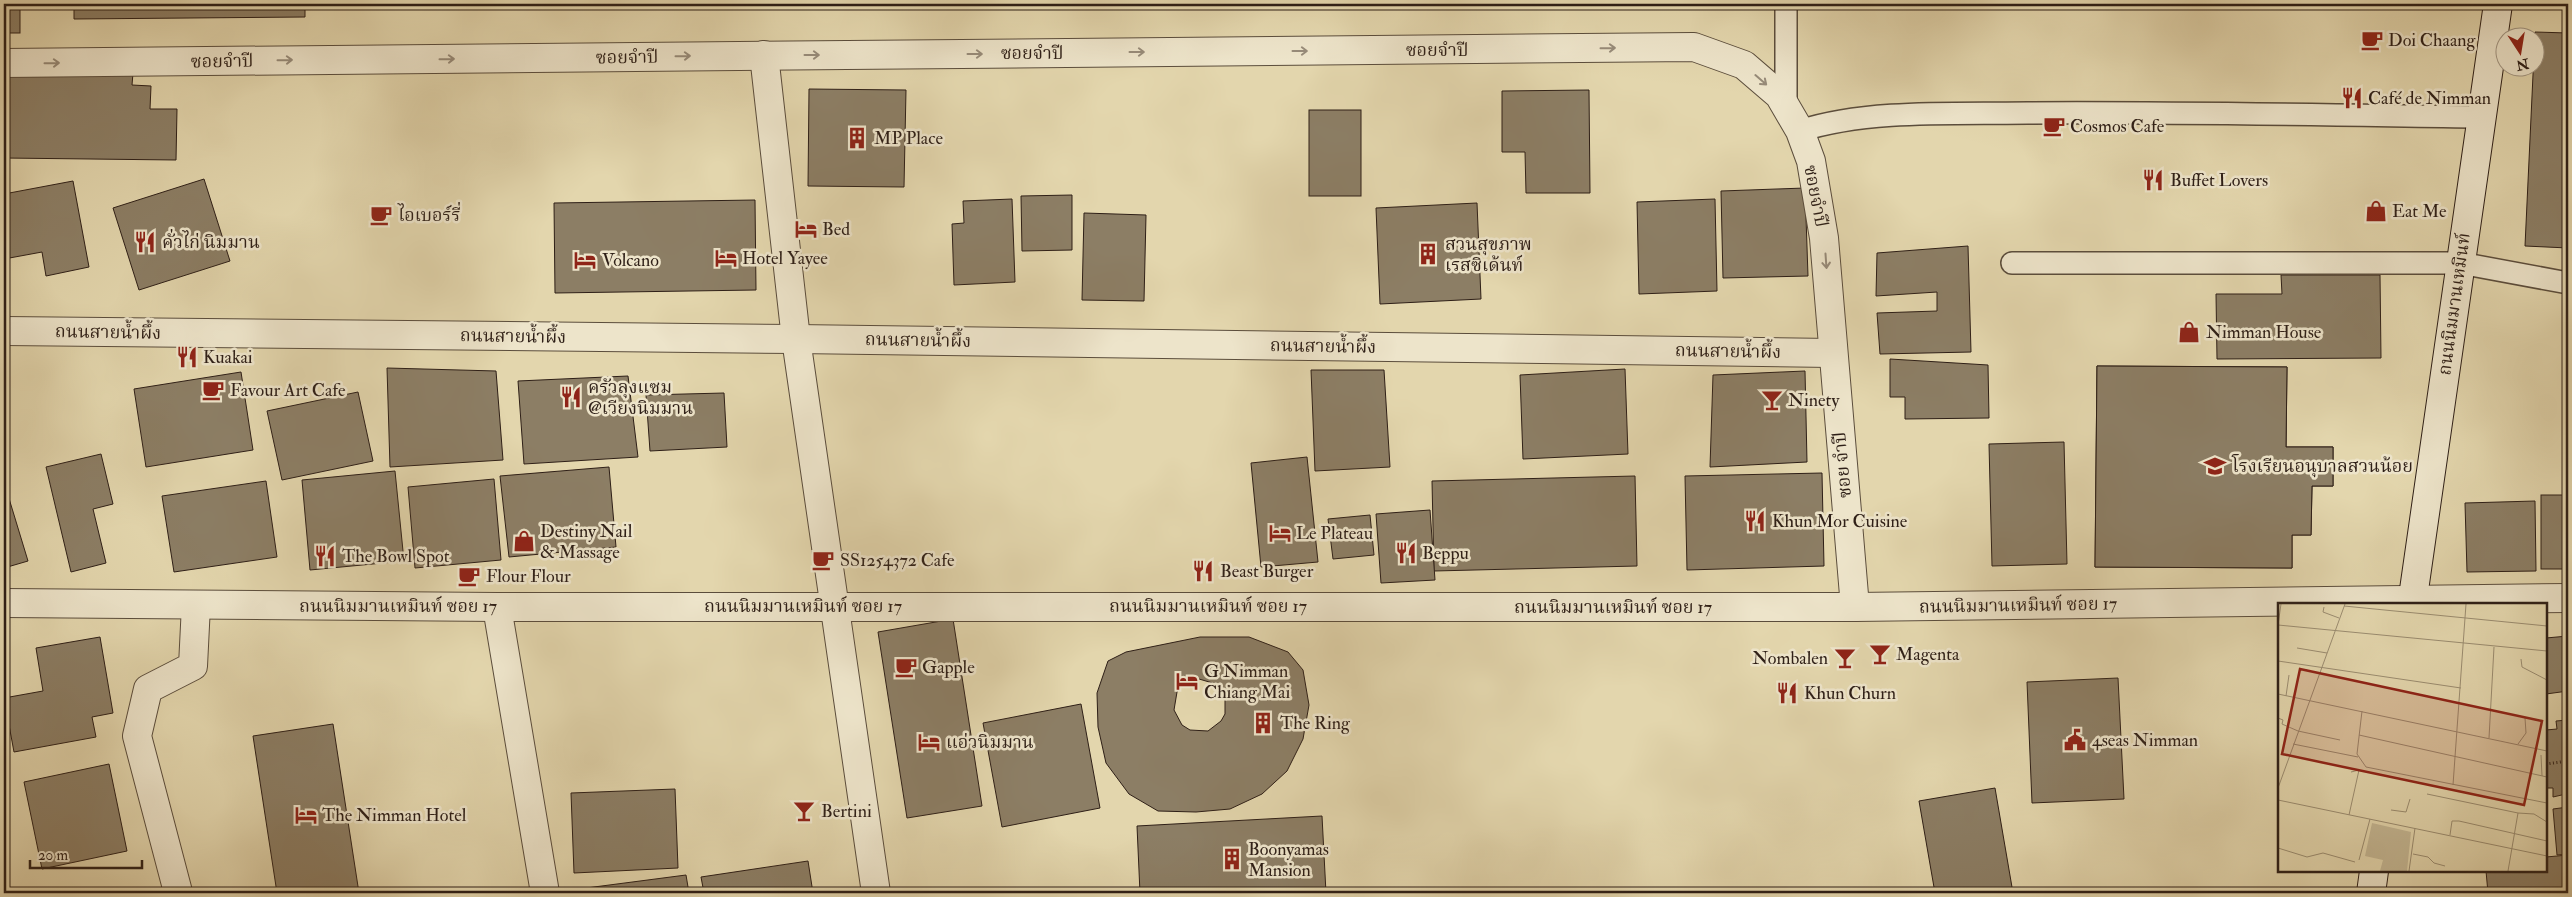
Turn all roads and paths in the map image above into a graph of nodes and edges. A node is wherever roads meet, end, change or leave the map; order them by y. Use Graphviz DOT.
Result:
graph roads {
  1 [pos="1786,4"];
  2 [pos="2498,4"];
  3 [pos="764,55"];
  4 [pos="4,63"];
  5 [pos="1786,107"];
  6 [pos="2481,116"];
  7 [pos="1800,131"];
  8 [pos="2012,263"];
  9 [pos="2460,263"];
  10 [pos="2568,282"];
  11 [pos="4,331"];
  12 [pos="796,338"];
  13 [pos="1832,353"];
  14 [pos="2568,598"];
  15 [pos="2412,602"];
  16 [pos="4,603"];
  17 [pos="2278,603"];
  18 [pos="2301,603"];
  19 [pos="196,605"];
  20 [pos="836,606"];
  21 [pos="497,607"];
  22 [pos="1856,607"];
  23 [pos="2568,761"];
  24 [pos="2547,764"];
  25 [pos="2374,872"];
  26 [pos="178,892"];
  27 [pos="545,893"];
  28 [pos="876,893"];
  29 [pos="2371,893"];
  1 -- 5 [label="lane"];
  2 -- 6 [label="street, ถนนนิมมานเหมินท์"];
  4 -- 3 [label="street, ซอยจำปี, one-way"];
  3 -- 5 [label="street, ซอยจำปี, one-way"];
  3 -- 12 [label="street"];
  5 -- 7 [label="street, ซอยจำปี"];
  6 -- 7 [label="lane"];
  6 -- 9 [label="street, ถนนนิมมานเหมินท์"];
  7 -- 13 [label="street, ซอยจำปี, one-way"];
  8 -- 9 [label="lane"];
  9 -- 10 [label="lane"];
  9 -- 15 [label="street, ถนนนิมมานเหมินท์"];
  11 -- 12 [label="street, ถนนสายน้ำผึ้ง"];
  12 -- 13 [label="street, ถนนสายน้ำผึ้ง"];
  12 -- 20 [label="street"];
  13 -- 22 [label="street, ซอย จำปี"];
  14 -- 15 [label="street, ถนนนิมมานเหมินท์ ซอย 17"];
  15 -- 18 [label="street, ถนนนิมมานเหมินท์ ซอย 17"];
  16 -- 19 [label="street, ถนนนิมมานเหมินท์ ซอย 17"];
  17 -- 22 [label="street, ถนนนิมมานเหมินท์ ซอย 17"];
  19 -- 21 [label="street, ถนนนิมมานเหมินท์ ซอย 17"];
  19 -- 26 [label="street"];
  20 -- 21 [label="street, ถนนนิมมานเหมินท์ ซอย 17"];
  20 -- 22 [label="street, ถนนนิมมานเหมินท์ ซอย 17"];
  20 -- 28 [label="street"];
  21 -- 27 [label="street"];
  23 -- 24 [label="path"];
  25 -- 29 [label="street"];
}
